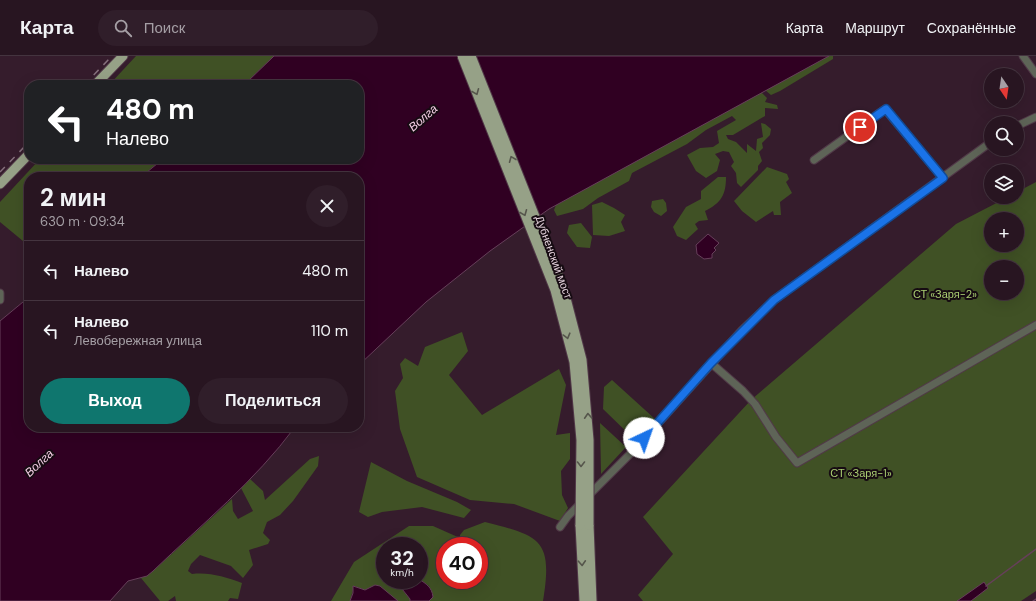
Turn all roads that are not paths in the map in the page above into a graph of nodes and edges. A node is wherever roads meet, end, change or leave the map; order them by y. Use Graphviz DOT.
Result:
graph roads {
  1 [pos="123,56"];
  2 [pos="462,56"];
  3 [pos="471,56"];
  4 [pos="1023,56"];
  5 [pos="1036,74"];
  6 [pos="100,80"];
  7 [pos="1036,117"];
  8 [pos="1024,123"];
  9 [pos="984,147"];
  10 [pos="24,159"];
  11 [pos="814,160"];
  12 [pos="943,178"];
  13 [pos="0,184"];
  14 [pos="0,293"];
  15 [pos="0,300"];
  16 [pos="1036,325"];
  17 [pos="711,363"];
  18 [pos="585,525"];
  19 [pos="560,527"];
  20 [pos="584,601"];
  21 [pos="592,601"];
  1 -- 6 [label="main road"];
  2 -- 18 [label="main road, Дубненский мост, one-way, bridge"];
  18 -- 3 [label="main road, Дубненский мост, one-way, bridge"];
  4 -- 5 [label="street"];
  7 -- 8 [label="street"];
  9 -- 12 [label="street"];
  10 -- 13 [label="main road"];
  11 -- 12 [label="street"];
  12 -- 17 [label="street"];
  14 -- 15 [label="street"];
  16 -- 17 [label="street"];
  17 -- 19 [label="street"];
  18 -- 20 [label="main road, one-way"];
  18 -- 21 [label="main road"];
}
